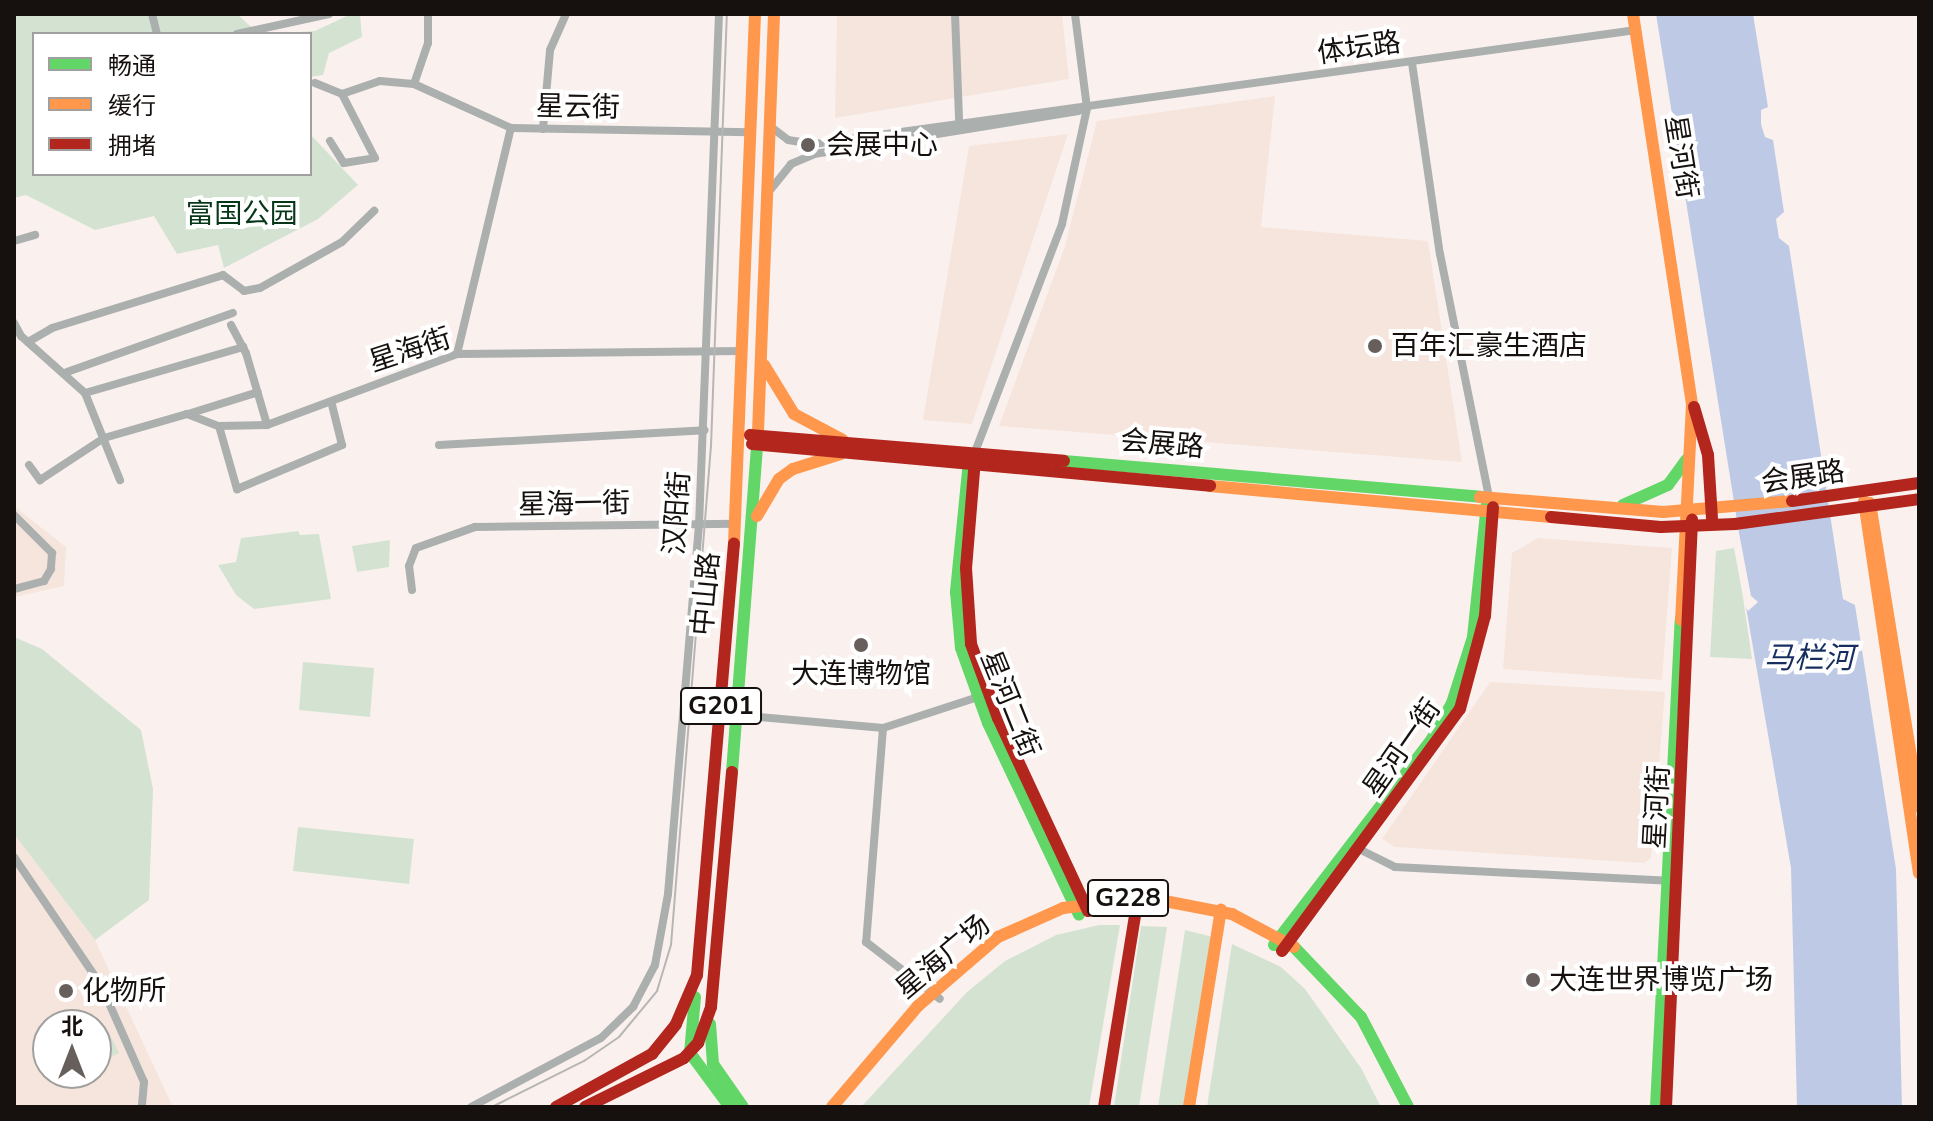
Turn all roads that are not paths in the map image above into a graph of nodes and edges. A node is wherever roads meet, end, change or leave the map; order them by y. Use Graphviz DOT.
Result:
graph roads {
  1 [pos="329,14"];
  2 [pos="428,14"];
  3 [pos="566,14"];
  4 [pos="719,14"];
  5 [pos="755,14"];
  6 [pos="774,14"];
  7 [pos="955,14"];
  8 [pos="1075,14"];
  9 [pos="1633,14"];
  10 [pos="1636,30"];
  11 [pos="246,32"];
  12 [pos="1412,63"];
  13 [pos="315,83"];
  14 [pos="414,84"];
  15 [pos="342,94"];
  16 [pos="1087,108"];
  17 [pos="959,119"];
  18 [pos="771,127"];
  19 [pos="511,128"];
  20 [pos="543,129"];
  21 [pos="715,132"];
  22 [pos="751,132"];
  23 [pos="330,141"];
  24 [pos="768,196"];
  25 [pos="374,211"];
  26 [pos="35,235"];
  27 [pos="14,241"];
  28 [pos="233,313"];
  29 [pos="14,323"];
  30 [pos="231,325"];
  31 [pos="28,342"];
  32 [pos="243,347"];
  33 [pos="761,348"];
  34 [pos="707,351"];
  35 [pos="743,351"];
  36 [pos="457,354"];
  37 [pos="67,372"];
  38 [pos="258,392"];
  39 [pos="85,393"];
  40 [pos="331,401"];
  41 [pos="1692,404"];
  42 [pos="187,414"];
  43 [pos="267,425"];
  44 [pos="219,426"];
  45 [pos="705,430"];
  46 [pos="739,437"];
  47 [pos="104,438"];
  48 [pos="758,439"];
  49 [pos="439,445"];
  50 [pos="842,447"];
  51 [pos="975,452"];
  52 [pos="1690,453"];
  53 [pos="29,465"];
  54 [pos="971,465"];
  55 [pos="120,480"];
  56 [pos="1919,483"];
  57 [pos="1865,493"];
  58 [pos="1489,497"];
  59 [pos="1919,499"];
  60 [pos="1607,507"];
  61 [pos="1867,507"];
  62 [pos="1711,511"];
  63 [pos="1490,512"];
  64 [pos="1687,512"];
  65 [pos="14,515"];
  66 [pos="736,524"];
  67 [pos="699,525"];
  68 [pos="754,525"];
  69 [pos="1712,525"];
  70 [pos="1691,526"];
  71 [pos="14,589"];
  72 [pos="412,590"];
  73 [pos="978,697"];
  74 [pos="737,715"];
  75 [pos="883,728"];
  76 [pos="1919,807"];
  77 [pos="1359,849"];
  78 [pos="14,857"];
  79 [pos="1919,873"];
  80 [pos="1672,882"];
  81 [pos="1137,903"];
  82 [pos="1082,909"];
  83 [pos="1220,915"];
  84 [pos="1281,944"];
  85 [pos="697,975"];
  86 [pos="936,996"];
  87 [pos="711,1007"];
  88 [pos="690,1053"];
  89 [pos="142,1107"];
  90 [pos="471,1107"];
  91 [pos="556,1107"];
  92 [pos="585,1107"];
  93 [pos="730,1107"];
  94 [pos="743,1107"];
  95 [pos="832,1107"];
  96 [pos="844,1107"];
  97 [pos="1104,1107"];
  98 [pos="1189,1107"];
  99 [pos="1397,1107"];
  100 [pos="1408,1107"];
  101 [pos="1656,1107"];
  102 [pos="1666,1107"];
  1 -- 11 [label="street"];
  2 -- 14 [label="street"];
  3 -- 20 [label="street"];
  4 -- 21 [label="street, 汉阳街"];
  5 -- 22 [label="main road, 中山路 / G201"];
  6 -- 18 [label="main road, 中山路 / G201"];
  7 -- 17 [label="street"];
  8 -- 16 [label="street, 星河二街"];
  9 -- 10 [label="main road, 星河街"];
  10 -- 12 [label="street, 体坛路"];
  10 -- 41 [label="main road, 星河街"];
  12 -- 16 [label="street, 体坛路"];
  12 -- 58 [label="street, 星河一街"];
  13 -- 15 [label="street"];
  14 -- 15 [label="street"];
  14 -- 19 [label="street, 星云街"];
  15 -- 23 [label="street"];
  16 -- 18 [label="street, 体坛路"];
  16 -- 24 [label="street, 体坛路"];
  16 -- 51 [label="street, 星河二街"];
  18 -- 24 [label="main road, 中山路 / G201"];
  19 -- 20 [label="street, 星云街"];
  19 -- 36 [label="street"];
  20 -- 21 [label="street, 星云街"];
  21 -- 22 [label="street, 星云街"];
  21 -- 34 [label="street, 汉阳街"];
  22 -- 35 [label="main road, 中山路 / G201"];
  24 -- 33 [label="main road, 中山路 / G201"];
  25 -- 31 [label="street"];
  26 -- 27 [label="street"];
  28 -- 37 [label="street"];
  29 -- 31 [label="street"];
  30 -- 32 [label="street"];
  31 -- 37 [label="street"];
  32 -- 38 [label="street"];
  32 -- 39 [label="street"];
  33 -- 48 [label="main road, 中山路 / G201"];
  33 -- 50 [label="main road"];
  34 -- 35 [label="street, 星海街"];
  34 -- 36 [label="street, 星海街"];
  34 -- 45 [label="street, 汉阳街"];
  35 -- 46 [label="main road, 中山路 / G201"];
  36 -- 40 [label="street, 星海街"];
  37 -- 39 [label="street"];
  38 -- 42 [label="street"];
  38 -- 43 [label="street"];
  39 -- 47 [label="street"];
  40 -- 43 [label="street, 星海街"];
  40 -- 44 [label="street"];
  41 -- 52 [label="main road, 星河街"];
  41 -- 62 [label="main road, 星河街"];
  42 -- 44 [label="street, 星海街"];
  42 -- 47 [label="street"];
  43 -- 44 [label="street, 星海街"];
  45 -- 49 [label="street"];
  45 -- 67 [label="street, 汉阳街"];
  46 -- 48 [label="main road, 会展路"];
  46 -- 66 [label="main road, 中山路 / G201"];
  47 -- 53 [label="street"];
  47 -- 55 [label="street"];
  48 -- 50 [label="main road, 会展路"];
  48 -- 68 [label="main road, 中山路 / G201"];
  50 -- 51 [label="main road, 会展路"];
  50 -- 54 [label="main road, 会展路"];
  50 -- 68 [label="main road"];
  51 -- 54 [label="main road, 星河二街"];
  51 -- 58 [label="main road, 会展路"];
  52 -- 60 [label="main road"];
  52 -- 64 [label="main road, 星河街"];
  54 -- 63 [label="main road, 会展路"];
  54 -- 73 [label="main road, 星河二街"];
  54 -- 82 [label="main road, 星河二街"];
  56 -- 57 [label="main road"];
  57 -- 61 [label="main road, 会展路"];
  57 -- 62 [label="main road, 会展路"];
  58 -- 60 [label="main road, 会展路"];
  58 -- 63 [label="main road, 星河一街"];
  59 -- 61 [label="main road"];
  60 -- 64 [label="main road, 会展路"];
  61 -- 69 [label="main road, 会展路"];
  61 -- 76 [label="main road"];
  61 -- 79 [label="main road"];
  62 -- 64 [label="main road, 会展路"];
  62 -- 69 [label="main road, 星河街"];
  63 -- 70 [label="main road, 会展路"];
  63 -- 77 [label="main road, 星河一街"];
  63 -- 84 [label="main road, 星河一街"];
  64 -- 70 [label="main road"];
  65 -- 71 [label="street"];
  66 -- 67 [label="street, 星海一街"];
  66 -- 85 [label="main road, 中山路 / G201"];
  67 -- 72 [label="street, 星海一街"];
  67 -- 90 [label="street, 汉阳街"];
  68 -- 74 [label="main road, 中山路 / G201"];
  69 -- 70 [label="main road, 会展路"];
  70 -- 80 [label="main road, 星河街"];
  73 -- 75 [label="street"];
  73 -- 82 [label="main road, 星河二街"];
  74 -- 75 [label="street"];
  74 -- 87 [label="main road, 中山路 / G201"];
  75 -- 86 [label="street"];
  77 -- 80 [label="street"];
  77 -- 84 [label="main road, 星河一街"];
  78 -- 89 [label="street"];
  80 -- 101 [label="main road, 星河街"];
  80 -- 102 [label="main road, 星河街"];
  81 -- 82 [label="main road, 星海广场 / G228"];
  81 -- 83 [label="main road, 星海广场 / G228"];
  81 -- 97 [label="main road"];
  82 -- 86 [label="main road, 星海广场 / G228"];
  83 -- 84 [label="main road, 星海广场 / G228"];
  83 -- 98 [label="main road"];
  84 -- 99 [label="main road, 星海广场 / G228"];
  84 -- 100 [label="main road, 星海广场 / G228"];
  85 -- 88 [label="main road"];
  85 -- 91 [label="main road, 中山路 / G201"];
  86 -- 95 [label="main road, 星海广场 / G228"];
  86 -- 96 [label="main road, 星海广场 / G228"];
  87 -- 88 [label="main road, 中山路 / G201"];
  87 -- 94 [label="main road"];
  88 -- 92 [label="main road"];
  88 -- 93 [label="main road"];
}
